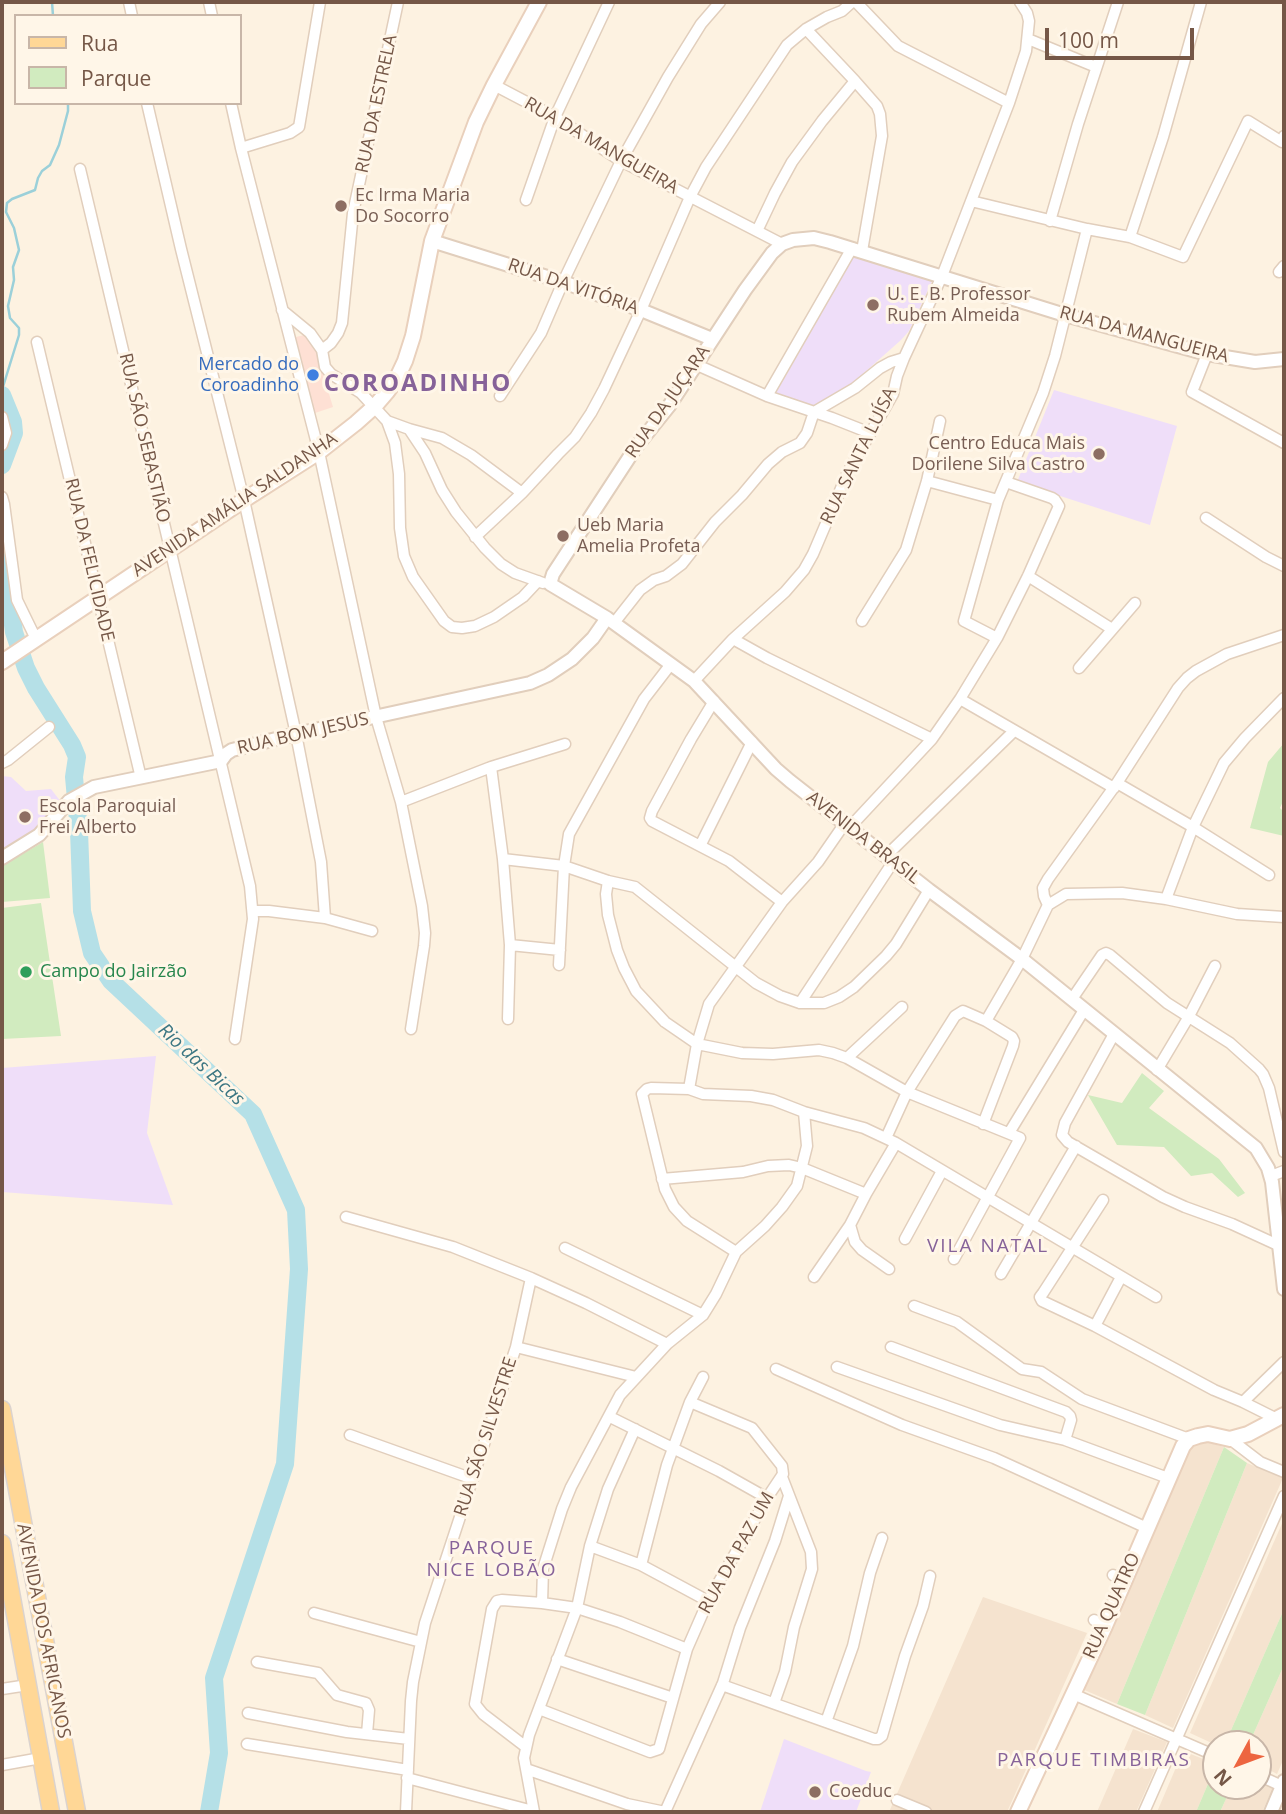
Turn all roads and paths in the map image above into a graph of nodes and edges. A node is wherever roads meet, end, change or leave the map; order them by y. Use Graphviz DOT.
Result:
graph roads {
  1 [pos="320,2"];
  2 [pos="398,2"];
  3 [pos="538,2"];
  4 [pos="609,2"];
  5 [pos="720,2"];
  6 [pos="854,2"];
  7 [pos="1020,2"];
  8 [pos="1034,2"];
  9 [pos="1118,2"];
  10 [pos="1201,2"];
  11 [pos="1027,13"];
  12 [pos="806,29"];
  13 [pos="1028,39"];
  14 [pos="1097,67"];
  15 [pos="855,81"];
  16 [pos="494,85"];
  17 [pos="1009,103"];
  18 [pos="148,105"];
  19 [pos="231,105"];
  20 [pos="555,117"];
  21 [pos="1284,136"];
  22 [pos="241,148"];
  23 [pos="621,161"];
  24 [pos="80,169"];
  25 [pos="690,197"];
  26 [pos="526,200"];
  27 [pos="971,201"];
  28 [pos="1050,221"];
  29 [pos="1087,229"];
  30 [pos="757,231"];
  31 [pos="1130,237"];
  32 [pos="432,242"];
  33 [pos="782,244"];
  34 [pos="857,249"];
  35 [pos="942,276"];
  36 [pos="562,282"];
  37 [pos="282,310"];
  38 [pos="641,310"];
  39 [pos="1065,314"];
  40 [pos="712,339"];
  41 [pos="37,342"];
  42 [pos="322,350"];
  43 [pos="1208,354"];
  44 [pos="904,358"];
  45 [pos="1284,359"];
  46 [pos="697,365"];
  47 [pos="500,396"];
  48 [pos="767,396"];
  49 [pos="375,406"];
  50 [pos="814,412"];
  51 [pos="2,417"];
  52 [pos="387,421"];
  53 [pos="940,421"];
  54 [pos="409,429"];
  55 [pos="870,433"];
  56 [pos="1284,443"];
  57 [pos="2,445"];
  58 [pos="318,452"];
  59 [pos="928,481"];
  60 [pos="1006,482"];
  61 [pos="522,493"];
  62 [pos="2,497"];
  63 [pos="244,500"];
  64 [pos="998,500"];
  65 [pos="1206,518"];
  66 [pos="475,537"];
  67 [pos="171,549"];
  68 [pos="1284,566"];
  69 [pos="1028,576"];
  70 [pos="544,583"];
  71 [pos="98,597"];
  72 [pos="1135,603"];
  73 [pos="610,621"];
  74 [pos="862,621"];
  75 [pos="1112,629"];
  76 [pos="1284,635"];
  77 [pos="997,638"];
  78 [pos="733,639"];
  79 [pos="32,641"];
  80 [pos="5,659"];
  81 [pos="670,664"];
  82 [pos="1079,668"];
  83 [pos="694,681"];
  84 [pos="1284,698"];
  85 [pos="960,699"];
  86 [pos="713,701"];
  87 [pos="376,717"];
  88 [pos="49,727"];
  89 [pos="1014,731"];
  90 [pos="296,734"];
  91 [pos="932,739"];
  92 [pos="752,742"];
  93 [pos="565,744"];
  94 [pos="221,761"];
  95 [pos="2,763"];
  96 [pos="491,768"];
  97 [pos="141,778"];
  98 [pos="1115,785"];
  99 [pos="401,802"];
  100 [pos="848,825"];
  101 [pos="1193,827"];
  102 [pos="700,846"];
  103 [pos="2,858"];
  104 [pos="503,859"];
  105 [pos="890,859"];
  106 [pos="564,866"];
  107 [pos="1269,875"];
  108 [pos="608,881"];
  109 [pos="929,890"];
  110 [pos="1166,900"];
  111 [pos="782,902"];
  112 [pos="1048,905"];
  113 [pos="253,911"];
  114 [pos="1284,917"];
  115 [pos="325,918"];
  116 [pos="372,931"];
  117 [pos="510,945"];
  118 [pos="560,950"];
  119 [pos="1022,959"];
  120 [pos="559,965"];
  121 [pos="735,966"];
  122 [pos="1215,966"];
  123 [pos="1072,999"];
  124 [pos="800,1003"];
  125 [pos="902,1007"];
  126 [pos="1084,1010"];
  127 [pos="1188,1018"];
  128 [pos="508,1019"];
  129 [pos="986,1021"];
  130 [pos="411,1029"];
  131 [pos="1114,1034"];
  132 [pos="235,1039"];
  133 [pos="697,1044"];
  134 [pos="846,1058"];
  135 [pos="1157,1070"];
  136 [pos="689,1089"];
  137 [pos="907,1092"];
  138 [pos="804,1112"];
  139 [pos="983,1124"];
  140 [pos="1009,1133"];
  141 [pos="891,1140"];
  142 [pos="1076,1146"];
  143 [pos="1284,1152"];
  144 [pos="802,1168"];
  145 [pos="942,1171"];
  146 [pos="1284,1171"];
  147 [pos="1271,1175"];
  148 [pos="662,1180"];
  149 [pos="866,1195"];
  150 [pos="987,1197"];
  151 [pos="1103,1200"];
  152 [pos="346,1217"];
  153 [pos="1031,1223"];
  154 [pos="850,1225"];
  155 [pos="905,1239"];
  156 [pos="1072,1247"];
  157 [pos="1280,1247"];
  158 [pos="565,1248"];
  159 [pos="736,1252"];
  160 [pos="954,1259"];
  161 [pos="889,1269"];
  162 [pos="1001,1274"];
  163 [pos="814,1277"];
  164 [pos="1121,1277"];
  165 [pos="531,1278"];
  166 [pos="1284,1289"];
  167 [pos="1156,1297"];
  168 [pos="914,1306"];
  169 [pos="703,1315"];
  170 [pos="1095,1326"];
  171 [pos="667,1344"];
  172 [pos="516,1347"];
  173 [pos="891,1347"];
  174 [pos="1284,1362"];
  175 [pos="836,1367"];
  176 [pos="776,1368"];
  177 [pos="636,1377"];
  178 [pos="704,1377"];
  179 [pos="690,1402"];
  180 [pos="1243,1402"];
  181 [pos="2,1409"];
  182 [pos="610,1417"];
  183 [pos="1280,1417"];
  184 [pos="635,1429"];
  185 [pos="349,1435"];
  186 [pos="1189,1439"];
  187 [pos="1230,1439"];
  188 [pos="1065,1440"];
  189 [pos="673,1448"];
  190 [pos="7,1470"];
  191 [pos="1284,1472"];
  192 [pos="782,1477"];
  193 [pos="1168,1478"];
  194 [pos="473,1479"];
  195 [pos="789,1496"];
  196 [pos="1284,1496"];
  197 [pos="766,1498"];
  198 [pos="1147,1528"];
  199 [pos="882,1538"];
  200 [pos="2,1543"];
  201 [pos="590,1546"];
  202 [pos="641,1565"];
  203 [pos="930,1576"];
  204 [pos="708,1601"];
  205 [pos="542,1603"];
  206 [pos="578,1608"];
  207 [pos="314,1613"];
  208 [pos="421,1642"];
  209 [pos="687,1649"];
  210 [pos="557,1659"];
  211 [pos="257,1662"];
  212 [pos="28,1685"];
  213 [pos="722,1685"];
  214 [pos="2,1689"];
  215 [pos="1073,1694"];
  216 [pos="673,1698"];
  217 [pos="774,1703"];
  218 [pos="539,1709"];
  219 [pos="248,1713"];
  220 [pos="826,1721"];
  221 [pos="368,1734"];
  222 [pos="1176,1738"];
  223 [pos="409,1739"];
  224 [pos="247,1744"];
  225 [pos="526,1747"];
  226 [pos="1202,1750"];
  227 [pos="41,1758"];
  228 [pos="2,1765"];
  229 [pos="526,1769"];
  230 [pos="408,1774"];
  231 [pos="1284,1785"];
  232 [pos="897,1800"];
  233 [pos="51,1812"];
  234 [pos="77,1812"];
  235 [pos="407,1812"];
  236 [pos="534,1812"];
  237 [pos="665,1812"];
  238 [pos="926,1812"];
  239 [pos="1018,1812"];
  240 [pos="1144,1812"];
  241 [pos="1270,1812"];
  1 -- 22 [label="street"];
  2 -- 42 [label="street, RUA DA ESTRELA"];
  3 -- 16 [label="main road, AVENIDA AMÁLIA SALDANHA"];
  4 -- 20 [label="street"];
  5 -- 23 [label="street"];
  6 -- 12 [label="street"];
  6 -- 17 [label="street"];
  7 -- 11 [label="street"];
  8 -- 11 [label="street"];
  9 -- 14 [label="street"];
  10 -- 31 [label="street"];
  11 -- 13 [label="street, RUA SANTA LUÍSA"];
  12 -- 15 [label="street"];
  12 -- 25 [label="street"];
  13 -- 14 [label="street"];
  13 -- 17 [label="street, RUA SANTA LUÍSA"];
  14 -- 28 [label="street"];
  15 -- 30 [label="street"];
  15 -- 34 [label="street"];
  16 -- 20 [label="street, RUA DA MANGUEIRA"];
  16 -- 32 [label="main road, AVENIDA AMÁLIA SALDANHA"];
  17 -- 27 [label="street, RUA SANTA LUÍSA"];
  18 -- 63 [label="street"];
  19 -- 22 [label="street"];
  20 -- 23 [label="street, RUA DA MANGUEIRA"];
  20 -- 26 [label="street"];
  21 -- 31 [label="street"];
  22 -- 37 [label="street"];
  23 -- 25 [label="street, RUA DA MANGUEIRA"];
  23 -- 36 [label="street"];
  24 -- 67 [label="street, RUA SÃO SEBASTIÃO"];
  25 -- 30 [label="street, RUA DA MANGUEIRA"];
  25 -- 38 [label="street"];
  27 -- 28 [label="street"];
  27 -- 35 [label="street, RUA SANTA LUÍSA"];
  28 -- 29 [label="street"];
  29 -- 31 [label="street"];
  29 -- 39 [label="street"];
  30 -- 33 [label="street, RUA DA MANGUEIRA"];
  32 -- 36 [label="street, RUA DA VITÓRIA"];
  32 -- 49 [label="main road, AVENIDA AMÁLIA SALDANHA"];
  33 -- 34 [label="street, RUA DA MANGUEIRA"];
  33 -- 40 [label="street, RUA DA JUÇARA"];
  34 -- 35 [label="street, RUA DA MANGUEIRA"];
  34 -- 48 [label="street"];
  35 -- 39 [label="street, RUA DA MANGUEIRA"];
  35 -- 44 [label="street, RUA SANTA LUÍSA"];
  36 -- 38 [label="street, RUA DA VITÓRIA"];
  36 -- 47 [label="street"];
  37 -- 42 [label="street"];
  37 -- 58 [label="street"];
  38 -- 40 [label="street, RUA DA VITÓRIA"];
  38 -- 61 [label="street"];
  39 -- 43 [label="street, RUA DA MANGUEIRA"];
  39 -- 60 [label="street"];
  40 -- 46 [label="street, RUA DA JUÇARA"];
  41 -- 71 [label="street, RUA DA FELICIDADE"];
  42 -- 49 [label="street"];
  43 -- 45 [label="street, RUA DA MANGUEIRA"];
  43 -- 56 [label="street"];
  44 -- 50 [label="street"];
  44 -- 55 [label="street, RUA SANTA LUÍSA"];
  46 -- 48 [label="street"];
  46 -- 70 [label="street, RUA DA JUÇARA"];
  48 -- 50 [label="street"];
  49 -- 52 [label="street"];
  49 -- 58 [label="main road, AVENIDA AMÁLIA SALDANHA"];
  50 -- 55 [label="street"];
  50 -- 73 [label="street"];
  51 -- 57 [label="street"];
  52 -- 54 [label="street"];
  52 -- 70 [label="street"];
  53 -- 59 [label="street"];
  54 -- 61 [label="street"];
  54 -- 66 [label="street, AVENIDA BRASIL"];
  55 -- 78 [label="street, RUA SANTA LUÍSA"];
  58 -- 63 [label="main road, AVENIDA AMÁLIA SALDANHA"];
  58 -- 87 [label="street"];
  59 -- 64 [label="street"];
  59 -- 74 [label="street"];
  60 -- 64 [label="street"];
  60 -- 69 [label="street"];
  61 -- 66 [label="street"];
  62 -- 79 [label="street"];
  63 -- 67 [label="main road, AVENIDA AMÁLIA SALDANHA"];
  63 -- 90 [label="street"];
  64 -- 77 [label="street"];
  65 -- 68 [label="street"];
  66 -- 70 [label="street, AVENIDA BRASIL"];
  67 -- 71 [label="main road, AVENIDA AMÁLIA SALDANHA"];
  67 -- 94 [label="street, RUA SÃO SEBASTIÃO"];
  69 -- 75 [label="street"];
  69 -- 77 [label="street"];
  70 -- 73 [label="street, AVENIDA BRASIL"];
  71 -- 79 [label="main road, AVENIDA AMÁLIA SALDANHA"];
  71 -- 97 [label="street, RUA DA FELICIDADE"];
  72 -- 75 [label="street"];
  73 -- 81 [label="street, AVENIDA BRASIL"];
  73 -- 87 [label="street, RUA BOM JESUS"];
  75 -- 82 [label="street"];
  76 -- 98 [label="street"];
  77 -- 85 [label="street"];
  78 -- 83 [label="street, RUA SANTA LUÍSA"];
  78 -- 91 [label="street"];
  79 -- 80 [label="main road, AVENIDA AMÁLIA SALDANHA"];
  81 -- 83 [label="street, AVENIDA BRASIL"];
  81 -- 106 [label="street"];
  83 -- 86 [label="street, AVENIDA BRASIL"];
  84 -- 101 [label="street"];
  85 -- 89 [label="street"];
  85 -- 91 [label="street"];
  86 -- 92 [label="street, AVENIDA BRASIL"];
  86 -- 102 [label="street"];
  87 -- 90 [label="street, RUA BOM JESUS"];
  87 -- 99 [label="street"];
  88 -- 95 [label="street"];
  89 -- 98 [label="street"];
  89 -- 105 [label="street"];
  90 -- 94 [label="street, RUA BOM JESUS"];
  90 -- 115 [label="street"];
  91 -- 100 [label="street"];
  92 -- 100 [label="street, AVENIDA BRASIL"];
  92 -- 102 [label="street"];
  93 -- 96 [label="street"];
  94 -- 97 [label="street, RUA BOM JESUS"];
  94 -- 113 [label="street, RUA SÃO SEBASTIÃO"];
  96 -- 99 [label="street"];
  96 -- 104 [label="street"];
  97 -- 103 [label="street, RUA BOM JESUS"];
  98 -- 101 [label="street"];
  98 -- 112 [label="street"];
  99 -- 130 [label="street"];
  100 -- 105 [label="street, AVENIDA BRASIL"];
  100 -- 111 [label="street"];
  101 -- 107 [label="street"];
  101 -- 110 [label="street"];
  102 -- 111 [label="street"];
  104 -- 106 [label="street"];
  104 -- 117 [label="street"];
  105 -- 109 [label="street, AVENIDA BRASIL"];
  105 -- 124 [label="street"];
  106 -- 108 [label="street"];
  106 -- 118 [label="street"];
  108 -- 121 [label="street"];
  108 -- 133 [label="street"];
  109 -- 119 [label="street, AVENIDA BRASIL"];
  109 -- 124 [label="street"];
  110 -- 112 [label="street"];
  110 -- 114 [label="street"];
  111 -- 121 [label="street"];
  112 -- 119 [label="street"];
  113 -- 115 [label="street"];
  113 -- 132 [label="street, RUA SÃO SEBASTIÃO"];
  115 -- 116 [label="street"];
  117 -- 118 [label="street"];
  117 -- 128 [label="street"];
  118 -- 120 [label="street"];
  119 -- 123 [label="street, AVENIDA BRASIL"];
  119 -- 129 [label="street"];
  121 -- 124 [label="street"];
  121 -- 133 [label="street"];
  122 -- 127 [label="street"];
  123 -- 126 [label="street, AVENIDA BRASIL"];
  123 -- 127 [label="street"];
  125 -- 134 [label="street"];
  126 -- 131 [label="street, AVENIDA BRASIL"];
  126 -- 140 [label="street"];
  127 -- 135 [label="street"];
  127 -- 143 [label="street"];
  129 -- 137 [label="street"];
  129 -- 139 [label="street"];
  131 -- 135 [label="street, AVENIDA BRASIL"];
  131 -- 142 [label="street"];
  133 -- 134 [label="street"];
  133 -- 136 [label="street"];
  134 -- 137 [label="street"];
  135 -- 147 [label="street, AVENIDA BRASIL"];
  136 -- 138 [label="street"];
  136 -- 148 [label="street"];
  137 -- 139 [label="street"];
  137 -- 141 [label="street"];
  138 -- 141 [label="street"];
  138 -- 144 [label="street"];
  139 -- 140 [label="street"];
  140 -- 150 [label="street"];
  141 -- 145 [label="street"];
  141 -- 149 [label="street"];
  142 -- 153 [label="street"];
  142 -- 157 [label="street"];
  144 -- 148 [label="street"];
  144 -- 149 [label="street"];
  144 -- 159 [label="street"];
  145 -- 150 [label="street"];
  145 -- 155 [label="street"];
  146 -- 147 [label="street"];
  147 -- 157 [label="street, AVENIDA BRASIL"];
  148 -- 159 [label="street"];
  149 -- 154 [label="street"];
  150 -- 153 [label="street"];
  150 -- 160 [label="street"];
  151 -- 156 [label="street"];
  152 -- 165 [label="street"];
  153 -- 156 [label="street"];
  153 -- 162 [label="street"];
  154 -- 161 [label="street"];
  154 -- 163 [label="street"];
  156 -- 164 [label="street"];
  156 -- 170 [label="street"];
  157 -- 166 [label="street, AVENIDA BRASIL"];
  158 -- 169 [label="street"];
  159 -- 169 [label="street"];
  164 -- 167 [label="street"];
  164 -- 170 [label="street"];
  165 -- 171 [label="street"];
  165 -- 172 [label="street"];
  168 -- 186 [label="street"];
  169 -- 171 [label="street"];
  170 -- 180 [label="street"];
  171 -- 177 [label="street"];
  172 -- 177 [label="street, RUA SÃO SILVESTRE"];
  172 -- 194 [label="street, RUA SÃO SILVESTRE"];
  173 -- 188 [label="street"];
  174 -- 180 [label="street"];
  175 -- 188 [label="street"];
  176 -- 198 [label="street"];
  177 -- 182 [label="street"];
  178 -- 179 [label="street"];
  179 -- 189 [label="street"];
  179 -- 192 [label="street, RUA DA PAZ UM"];
  180 -- 183 [label="street"];
  181 -- 190 [label="main road, AVENIDA DOS AFRICANOS"];
  182 -- 184 [label="street"];
  182 -- 205 [label="street"];
  183 -- 187 [label="main road"];
  184 -- 189 [label="street"];
  184 -- 201 [label="street"];
  185 -- 194 [label="street"];
  186 -- 187 [label="main road"];
  186 -- 193 [label="main road, RUA QUATRO"];
  187 -- 191 [label="street"];
  188 -- 193 [label="street"];
  189 -- 197 [label="street"];
  189 -- 202 [label="street"];
  190 -- 234 [label="main road, AVENIDA DOS AFRICANOS"];
  192 -- 195 [label="street"];
  192 -- 197 [label="street, RUA DA PAZ UM"];
  193 -- 198 [label="main road, RUA QUATRO"];
  194 -- 208 [label="street, RUA SÃO SILVESTRE"];
  195 -- 213 [label="street"];
  195 -- 217 [label="street"];
  196 -- 222 [label="street"];
  197 -- 204 [label="street, RUA DA PAZ UM"];
  198 -- 215 [label="main road, RUA QUATRO"];
  199 -- 220 [label="street"];
  200 -- 212 [label="main road, AVENIDA DOS AFRICANOS"];
  201 -- 202 [label="street"];
  201 -- 206 [label="street"];
  202 -- 204 [label="street"];
  203 -- 220 [label="street"];
  204 -- 209 [label="street, RUA DA PAZ UM"];
  205 -- 206 [label="street"];
  205 -- 225 [label="street"];
  206 -- 209 [label="street"];
  206 -- 210 [label="street"];
  207 -- 208 [label="street"];
  208 -- 223 [label="street, RUA SÃO SILVESTRE"];
  209 -- 216 [label="street, RUA DA PAZ UM"];
  210 -- 216 [label="street"];
  210 -- 218 [label="street"];
  211 -- 221 [label="street"];
  212 -- 214 [label="street"];
  212 -- 227 [label="main road, AVENIDA DOS AFRICANOS"];
  213 -- 217 [label="street"];
  213 -- 237 [label="street"];
  215 -- 222 [label="street"];
  215 -- 239 [label="main road, RUA QUATRO"];
  216 -- 218 [label="street, RUA DA PAZ UM"];
  217 -- 220 [label="street"];
  218 -- 225 [label="street"];
  219 -- 221 [label="street"];
  221 -- 223 [label="street"];
  222 -- 226 [label="street"];
  222 -- 240 [label="street"];
  223 -- 230 [label="street, RUA SÃO SILVESTRE"];
  224 -- 230 [label="street"];
  225 -- 229 [label="street"];
  227 -- 228 [label="street"];
  227 -- 233 [label="main road, AVENIDA DOS AFRICANOS"];
  229 -- 236 [label="street"];
  229 -- 237 [label="street"];
  230 -- 235 [label="street, RUA SÃO SILVESTRE"];
  230 -- 236 [label="street"];
  231 -- 241 [label="street"];
  232 -- 238 [label="street"];
}
